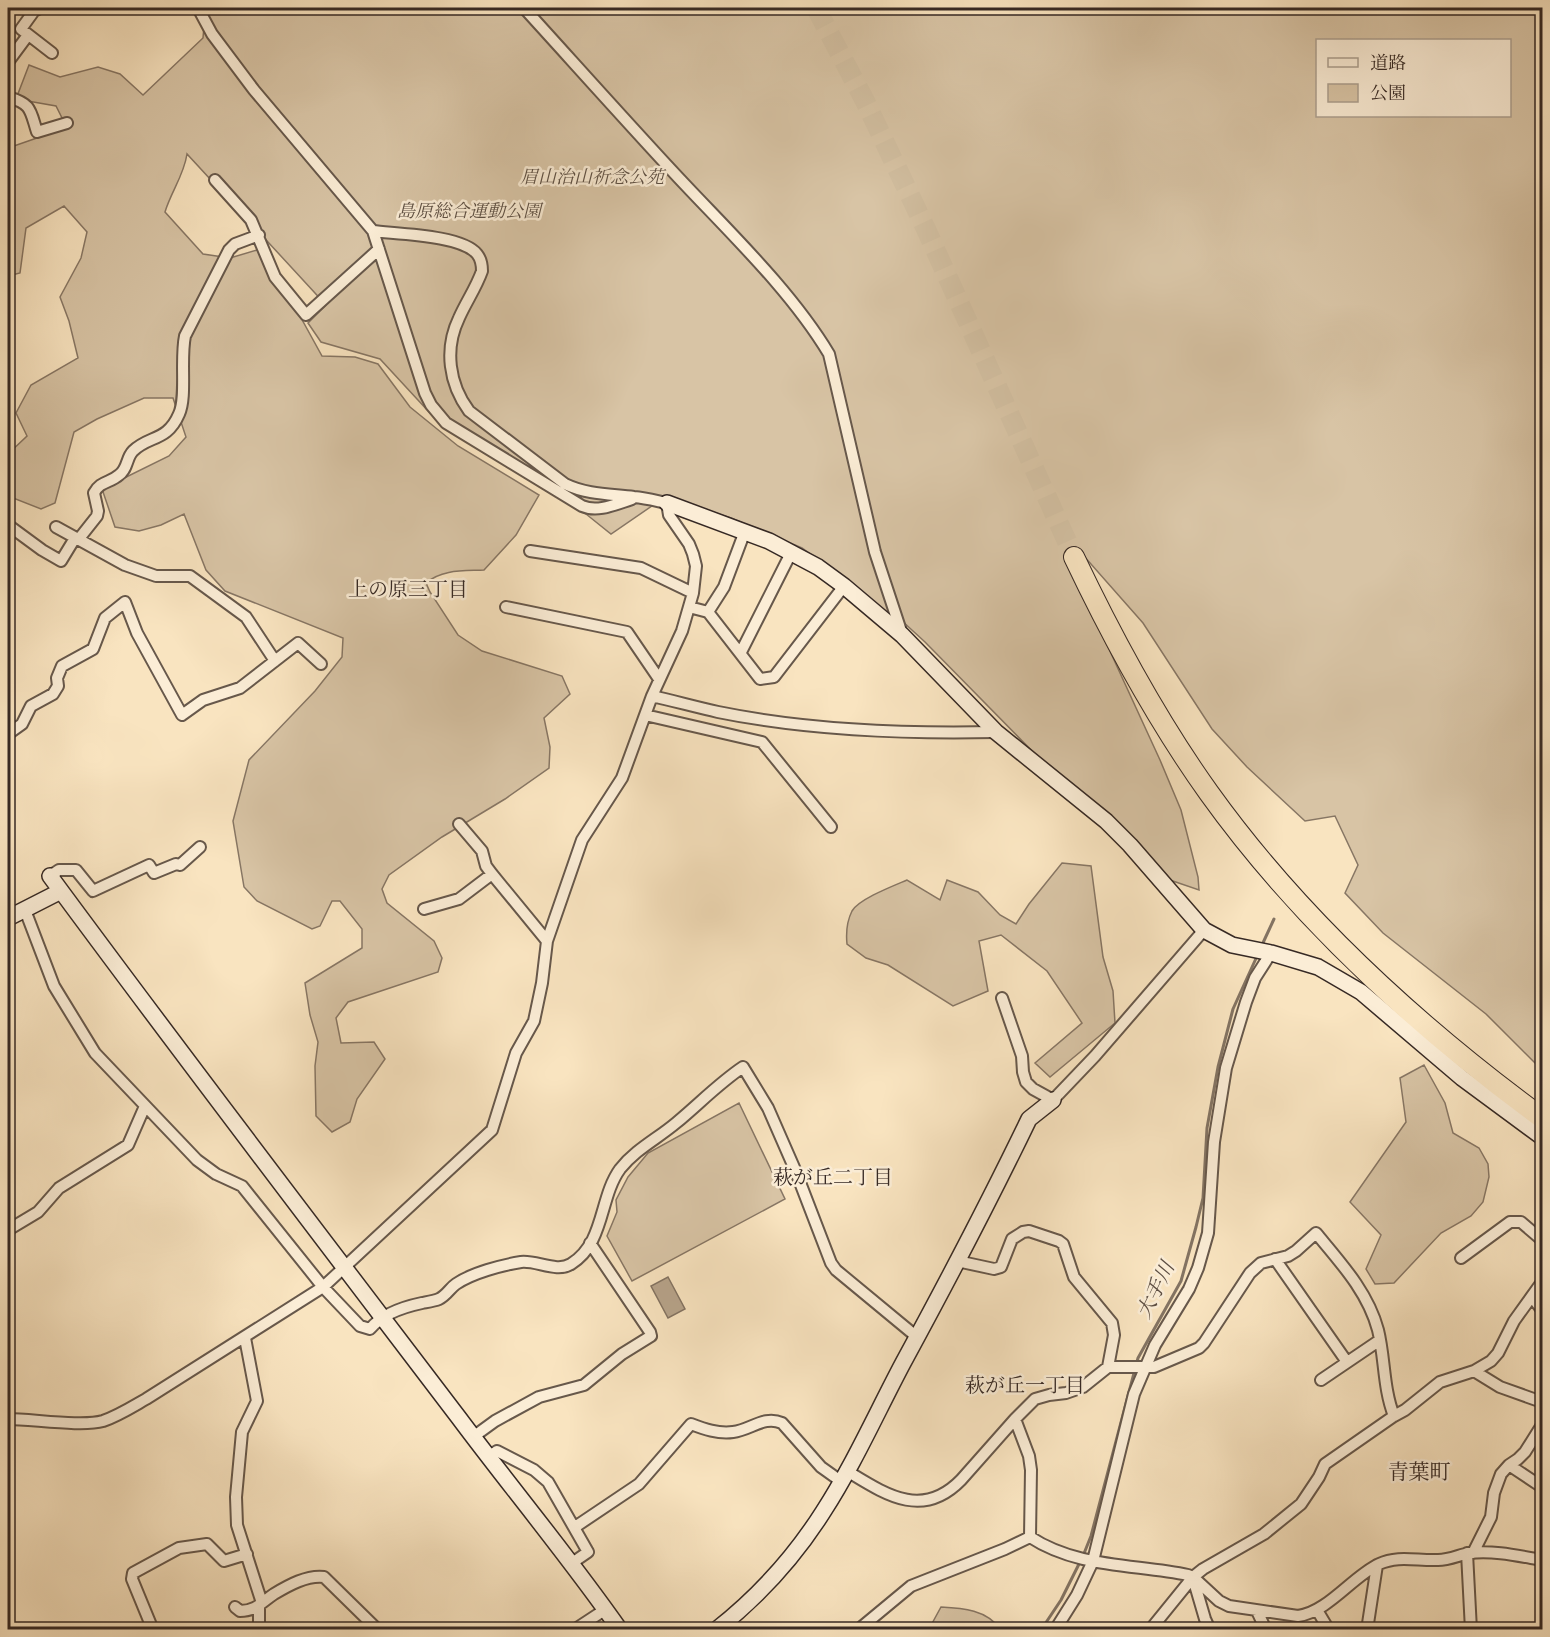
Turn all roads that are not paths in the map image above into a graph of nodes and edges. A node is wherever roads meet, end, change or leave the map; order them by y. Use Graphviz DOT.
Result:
graph roads {
  1 [pos="40,8"];
  2 [pos="198,8"];
  3 [pos="524,8"];
  4 [pos="28,35"];
  5 [pos="52,53"];
  6 [pos="8,62"];
  7 [pos="8,97"];
  8 [pos="67,123"];
  9 [pos="215,180"];
  10 [pos="373,231"];
  11 [pos="259,235"];
  12 [pos="379,249"];
  13 [pos="639,497"];
  14 [pos="667,503"];
  15 [pos="8,525"];
  16 [pos="56,527"];
  17 [pos="745,531"];
  18 [pos="77,539"];
  19 [pos="530,551"];
  20 [pos="792,551"];
  21 [pos="1074,557"];
  22 [pos="844,586"];
  23 [pos="693,593"];
  24 [pos="506,607"];
  25 [pos="689,607"];
  26 [pos="708,612"];
  27 [pos="902,635"];
  28 [pos="741,652"];
  29 [pos="275,661"];
  30 [pos="321,664"];
  31 [pos="660,679"];
  32 [pos="651,696"];
  33 [pos="645,714"];
  34 [pos="996,732"];
  35 [pos="8,734"];
  36 [pos="459,824"];
  37 [pos="831,827"];
  38 [pos="200,847"];
  39 [pos="492,874"];
  40 [pos="50,876"];
  41 [pos="61,891"];
  42 [pos="424,909"];
  43 [pos="25,910"];
  44 [pos="8,918"];
  45 [pos="1204,930"];
  46 [pos="547,941"];
  47 [pos="1263,951"];
  48 [pos="1002,998"];
  49 [pos="1053,1100"];
  50 [pos="145,1106"];
  51 [pos="1542,1118"];
  52 [pos="1542,1137"];
  53 [pos="8,1230"];
  54 [pos="1542,1240"];
  55 [pos="590,1243"];
  56 [pos="1461,1258"];
  57 [pos="1275,1259"];
  58 [pos="957,1261"];
  59 [pos="344,1267"];
  60 [pos="1542,1282"];
  61 [pos="323,1287"];
  62 [pos="1533,1298"];
  63 [pos="1542,1310"];
  64 [pos="382,1317"];
  65 [pos="917,1337"];
  66 [pos="245,1338"];
  67 [pos="1380,1340"];
  68 [pos="1347,1362"];
  69 [pos="1108,1367"];
  70 [pos="1138,1368"];
  71 [pos="1474,1371"];
  72 [pos="1321,1380"];
  73 [pos="1542,1402"];
  74 [pos="1394,1416"];
  75 [pos="8,1419"];
  76 [pos="1015,1419"];
  77 [pos="1542,1425"];
  78 [pos="473,1437"];
  79 [pos="488,1457"];
  80 [pos="1509,1465"];
  81 [pos="844,1476"];
  82 [pos="1542,1487"];
  83 [pos="575,1527"];
  84 [pos="1030,1537"];
  85 [pos="1470,1553"];
  86 [pos="247,1554"];
  87 [pos="1087,1559"];
  88 [pos="1542,1560"];
  89 [pos="572,1563"];
  90 [pos="1377,1565"];
  91 [pos="1193,1577"];
  92 [pos="260,1605"];
  93 [pos="235,1607"];
  94 [pos="606,1609"];
  95 [pos="1317,1610"];
  96 [pos="1257,1611"];
  97 [pos="153,1629"];
  98 [pos="259,1629"];
  99 [pos="378,1629"];
  100 [pos="574,1629"];
  101 [pos="620,1629"];
  102 [pos="716,1629"];
  103 [pos="858,1629"];
  104 [pos="1055,1629"];
  105 [pos="1150,1629"];
  106 [pos="1210,1629"];
  107 [pos="1266,1629"];
  108 [pos="1329,1629"];
  109 [pos="1367,1629"];
  110 [pos="1471,1629"];
  1 -- 4 [label="street"];
  2 -- 10 [label="street"];
  3 -- 27 [label="street"];
  4 -- 5 [label="street"];
  4 -- 6 [label="street"];
  7 -- 8 [label="street"];
  9 -- 11 [label="street"];
  10 -- 12 [label="street"];
  10 -- 13 [label="street"];
  11 -- 12 [label="street"];
  11 -- 18 [label="street"];
  12 -- 13 [label="street"];
  13 -- 14 [label="street"];
  14 -- 17 [label="street"];
  14 -- 23 [label="street"];
  15 -- 18 [label="street"];
  16 -- 18 [label="street"];
  17 -- 20 [label="street"];
  17 -- 26 [label="street"];
  18 -- 29 [label="street"];
  19 -- 23 [label="street"];
  20 -- 22 [label="street"];
  20 -- 28 [label="street"];
  21 -- 51 [label="highway"];
  22 -- 27 [label="street"];
  22 -- 28 [label="street"];
  23 -- 25 [label="street"];
  24 -- 31 [label="street"];
  25 -- 26 [label="street"];
  25 -- 31 [label="street"];
  26 -- 28 [label="street"];
  27 -- 34 [label="street"];
  29 -- 30 [label="street"];
  29 -- 35 [label="street"];
  31 -- 32 [label="street"];
  32 -- 33 [label="street"];
  32 -- 34 [label="street"];
  33 -- 37 [label="street"];
  33 -- 46 [label="street"];
  34 -- 45 [label="street"];
  36 -- 39 [label="street"];
  38 -- 40 [label="street"];
  39 -- 42 [label="street"];
  39 -- 46 [label="street"];
  40 -- 41 [label="street"];
  41 -- 43 [label="street"];
  41 -- 59 [label="street"];
  43 -- 44 [label="street"];
  43 -- 50 [label="street"];
  45 -- 47 [label="street"];
  45 -- 49 [label="street"];
  46 -- 59 [label="street"];
  47 -- 52 [label="street"];
  47 -- 70 [label="street"];
  48 -- 49 [label="street"];
  49 -- 58 [label="street"];
  50 -- 53 [label="street"];
  50 -- 61 [label="street"];
  54 -- 56 [label="street"];
  55 -- 64 [label="street"];
  55 -- 65 [label="street"];
  55 -- 78 [label="street"];
  57 -- 67 [label="street"];
  57 -- 68 [label="street"];
  57 -- 70 [label="street"];
  58 -- 65 [label="street"];
  58 -- 69 [label="street"];
  59 -- 61 [label="street"];
  59 -- 64 [label="street"];
  60 -- 62 [label="street"];
  61 -- 64 [label="street"];
  61 -- 66 [label="street"];
  62 -- 63 [label="street"];
  62 -- 71 [label="street"];
  64 -- 78 [label="street"];
  65 -- 81 [label="street"];
  66 -- 75 [label="street"];
  66 -- 86 [label="street"];
  67 -- 68 [label="street"];
  67 -- 74 [label="street"];
  68 -- 72 [label="street"];
  69 -- 70 [label="street"];
  69 -- 76 [label="street"];
  70 -- 87 [label="street"];
  71 -- 73 [label="street"];
  71 -- 74 [label="street"];
  74 -- 91 [label="street"];
  76 -- 81 [label="street"];
  76 -- 84 [label="street"];
  77 -- 80 [label="street"];
  78 -- 79 [label="street"];
  79 -- 83 [label="street"];
  79 -- 89 [label="street"];
  80 -- 82 [label="street"];
  80 -- 85 [label="street"];
  81 -- 83 [label="street"];
  81 -- 102 [label="street"];
  83 -- 89 [label="street"];
  84 -- 87 [label="street"];
  84 -- 103 [label="street"];
  85 -- 88 [label="street"];
  85 -- 90 [label="street"];
  85 -- 110 [label="street"];
  86 -- 92 [label="street"];
  86 -- 97 [label="street"];
  87 -- 91 [label="street"];
  87 -- 104 [label="street"];
  89 -- 94 [label="street"];
  90 -- 95 [label="street"];
  90 -- 109 [label="street"];
  91 -- 96 [label="street"];
  91 -- 105 [label="street"];
  91 -- 106 [label="street"];
  92 -- 93 [label="street"];
  92 -- 98 [label="street"];
  92 -- 99 [label="street"];
  94 -- 100 [label="street"];
  94 -- 101 [label="street"];
  95 -- 96 [label="street"];
  95 -- 108 [label="street"];
  96 -- 107 [label="street"];
}
